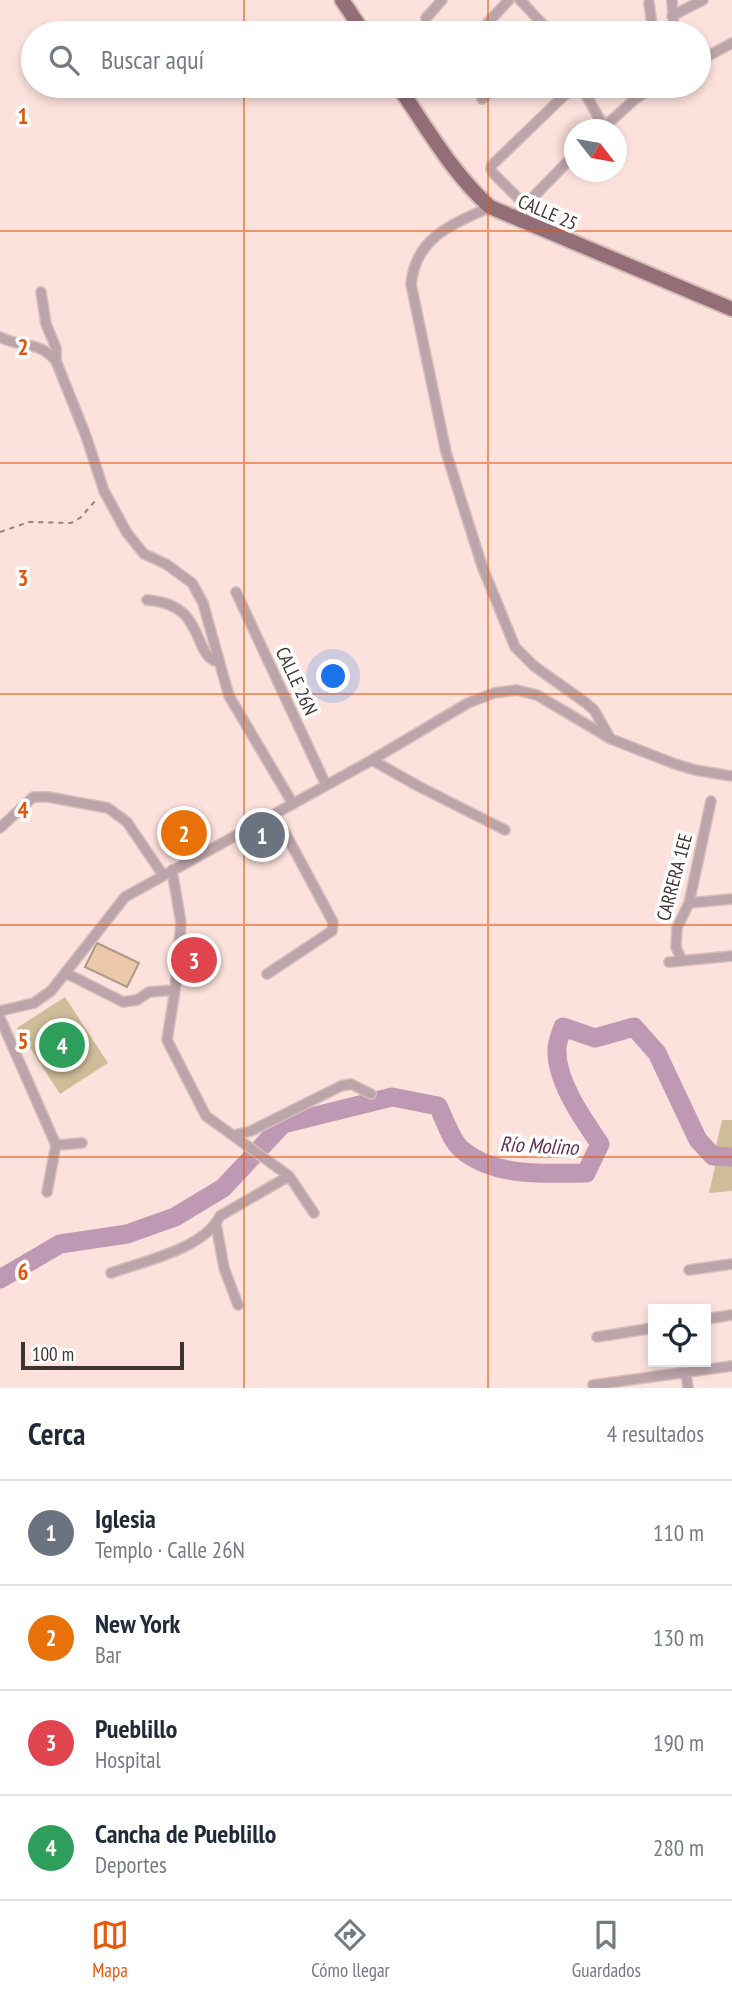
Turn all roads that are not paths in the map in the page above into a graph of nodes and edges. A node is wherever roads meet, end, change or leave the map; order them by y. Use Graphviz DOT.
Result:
graph roads {
  1 [pos="342,0"];
  2 [pos="442,0"];
  3 [pos="509,0"];
  4 [pos="520,0"];
  5 [pos="672,0"];
  6 [pos="704,0"];
  7 [pos="649,3"];
  8 [pos="672,16"];
  9 [pos="426,18"];
  10 [pos="356,21"];
  11 [pos="489,21"];
  12 [pos="538,21"];
  13 [pos="651,21"];
  14 [pos="673,21"];
  15 [pos="732,43"];
  16 [pos="711,54"];
  17 [pos="406,98"];
  18 [pos="562,98"];
  19 [pos="587,98"];
  20 [pos="636,98"];
  21 [pos="598,119"];
  22 [pos="612,119"];
  23 [pos="564,166"];
  24 [pos="524,204"];
  25 [pos="490,207"];
  26 [pos="513,219"];
  27 [pos="41,292"];
  28 [pos="732,309"];
  29 [pos="0,337"];
  30 [pos="56,361"];
  31 [pos="236,592"];
  32 [pos="147,600"];
  33 [pos="218,662"];
  34 [pos="611,739"];
  35 [pos="372,760"];
  36 [pos="732,776"];
  37 [pos="326,785"];
  38 [pos="711,801"];
  39 [pos="293,804"];
  40 [pos="275,814"];
  41 [pos="0,828"];
  42 [pos="505,830"];
  43 [pos="167,873"];
  44 [pos="732,899"];
  45 [pos="689,903"];
  46 [pos="732,956"];
  47 [pos="682,961"];
  48 [pos="669,962"];
  49 [pos="66,974"];
  50 [pos="267,974"];
  51 [pos="175,990"];
  52 [pos="0,1011"];
  53 [pos="0,1018"];
  54 [pos="371,1094"];
  55 [pos="235,1135"];
  56 [pos="82,1143"];
  57 [pos="56,1145"];
  58 [pos="289,1176"];
  59 [pos="47,1192"];
  60 [pos="314,1213"];
  61 [pos="216,1224"];
  62 [pos="732,1264"];
  63 [pos="689,1270"];
  64 [pos="111,1273"];
  65 [pos="238,1304"];
  66 [pos="732,1315"];
  67 [pos="711,1318"];
  68 [pos="648,1329"];
  69 [pos="597,1338"];
  70 [pos="732,1366"];
  71 [pos="686,1373"];
  72 [pos="593,1385"];
  73 [pos="688,1388"];
  1 -- 10 [label="main road"];
  2 -- 9 [label="street"];
  3 -- 11 [label="street"];
  4 -- 12 [label="street"];
  5 -- 8 [label="street"];
  6 -- 8 [label="street"];
  7 -- 13 [label="street"];
  8 -- 14 [label="street"];
  15 -- 16 [label="street"];
  17 -- 25 [label="main road, CALLE 25"];
  18 -- 24 [label="street"];
  19 -- 21 [label="street"];
  20 -- 22 [label="street"];
  23 -- 24 [label="street"];
  24 -- 26 [label="street"];
  25 -- 26 [label="main road, CALLE 25"];
  25 -- 34 [label="street"];
  26 -- 28 [label="main road, CALLE 25"];
  27 -- 30 [label="street"];
  29 -- 30 [label="street"];
  30 -- 33 [label="street"];
  31 -- 37 [label="street, CALLE 26N"];
  32 -- 33 [label="street"];
  33 -- 39 [label="street"];
  34 -- 35 [label="street"];
  34 -- 36 [label="street"];
  35 -- 37 [label="street"];
  35 -- 42 [label="street"];
  37 -- 39 [label="street"];
  38 -- 45 [label="street, CARRERA 1EE"];
  39 -- 40 [label="street"];
  40 -- 43 [label="street"];
  40 -- 50 [label="street"];
  41 -- 43 [label="street"];
  43 -- 49 [label="street"];
  43 -- 51 [label="street"];
  44 -- 45 [label="street"];
  45 -- 47 [label="street, CARRERA 1EE"];
  46 -- 47 [label="street"];
  47 -- 48 [label="street"];
  49 -- 51 [label="street"];
  49 -- 52 [label="street"];
  51 -- 55 [label="street"];
  53 -- 57 [label="street"];
  54 -- 55 [label="street"];
  55 -- 58 [label="street"];
  56 -- 57 [label="street"];
  57 -- 59 [label="street"];
  58 -- 60 [label="street"];
  58 -- 61 [label="street"];
  61 -- 64 [label="street"];
  61 -- 65 [label="street"];
  62 -- 63 [label="street"];
  66 -- 67 [label="street"];
  68 -- 69 [label="street"];
  70 -- 71 [label="street"];
  71 -- 72 [label="street"];
  71 -- 73 [label="street"];
}
